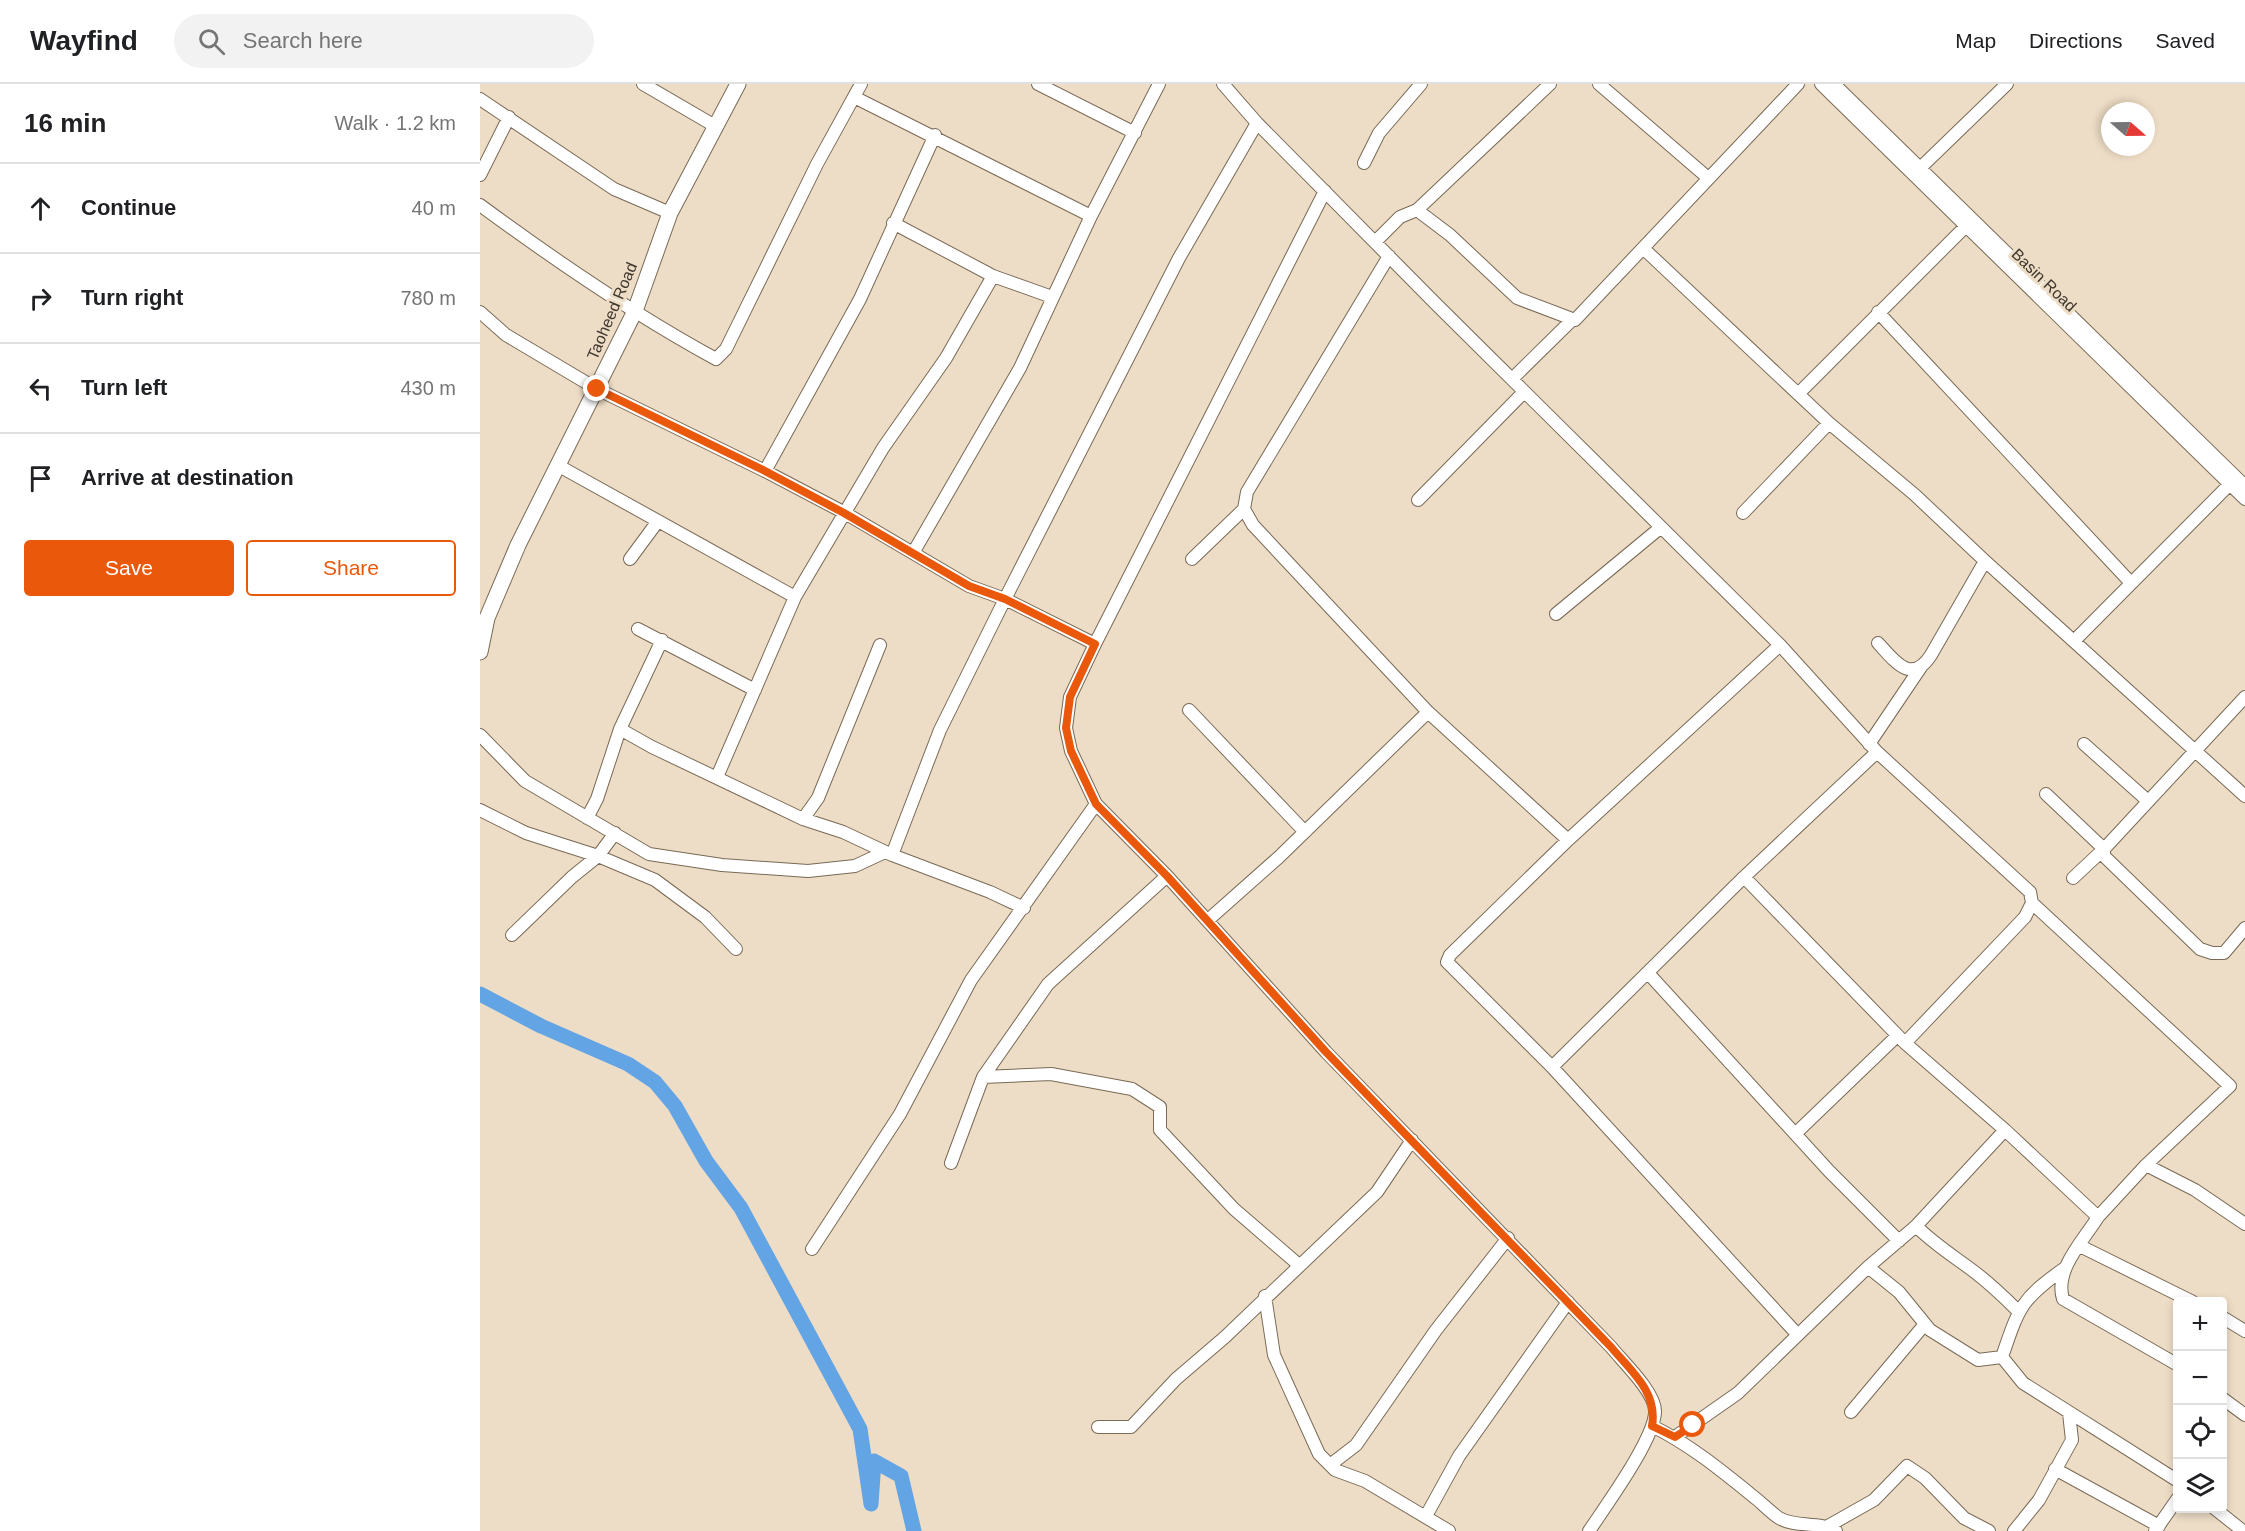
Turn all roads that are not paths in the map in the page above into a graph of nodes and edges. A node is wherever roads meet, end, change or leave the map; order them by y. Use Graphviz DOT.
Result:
graph roads {
  1 [pos="643,84"];
  2 [pos="738,84"];
  3 [pos="861,84"];
  4 [pos="1038,84"];
  5 [pos="1159,84"];
  6 [pos="1223,84"];
  7 [pos="1421,84"];
  8 [pos="1550,84"];
  9 [pos="1599,84"];
  10 [pos="1798,84"];
  11 [pos="1821,84"];
  12 [pos="1834,84"];
  13 [pos="2007,84"];
  14 [pos="854,97"];
  15 [pos="480,99"];
  16 [pos="509,117"];
  17 [pos="1257,123"];
  18 [pos="715,126"];
  19 [pos="1135,133"];
  20 [pos="935,135"];
  21 [pos="1364,163"];
  22 [pos="1916,171"];
  23 [pos="480,175"];
  24 [pos="1707,177"];
  25 [pos="1325,191"];
  26 [pos="480,205"];
  27 [pos="1417,210"];
  28 [pos="670,213"];
  29 [pos="1091,216"];
  30 [pos="893,223"];
  31 [pos="1965,227"];
  32 [pos="1376,241"];
  33 [pos="1644,249"];
  34 [pos="1389,256"];
  35 [pos="993,276"];
  36 [pos="1052,297"];
  37 [pos="635,311"];
  38 [pos="1878,312"];
  39 [pos="481,316"];
  40 [pos="1574,319"];
  41 [pos="1512,379"];
  42 [pos="2134,383"];
  43 [pos="597,389"];
  44 [pos="1524,392"];
  45 [pos="1798,394"];
  46 [pos="1829,423"];
  47 [pos="559,466"];
  48 [pos="765,471"];
  49 [pos="2230,484"];
  50 [pos="2245,486"];
  51 [pos="2245,499"];
  52 [pos="1418,500"];
  53 [pos="1245,509"];
  54 [pos="844,513"];
  55 [pos="1743,513"];
  56 [pos="658,521"];
  57 [pos="1660,528"];
  58 [pos="913,553"];
  59 [pos="630,559"];
  60 [pos="1192,560"];
  61 [pos="1984,561"];
  62 [pos="2131,584"];
  63 [pos="795,597"];
  64 [pos="1005,599"];
  65 [pos="1556,614"];
  66 [pos="638,629"];
  67 [pos="662,640"];
  68 [pos="2074,640"];
  69 [pos="1878,642"];
  70 [pos="1095,644"];
  71 [pos="880,645"];
  72 [pos="1780,645"];
  73 [pos="480,652"];
  74 [pos="1921,667"];
  75 [pos="755,690"];
  76 [pos="2245,697"];
  77 [pos="1189,710"];
  78 [pos="1428,712"];
  79 [pos="620,729"];
  80 [pos="480,735"];
  81 [pos="2084,744"];
  82 [pos="1873,748"];
  83 [pos="2195,750"];
  84 [pos="717,777"];
  85 [pos="2046,794"];
  86 [pos="2245,796"];
  87 [pos="2148,801"];
  88 [pos="1096,804"];
  89 [pos="480,810"];
  90 [pos="587,818"];
  91 [pos="803,819"];
  92 [pos="1305,832"];
  93 [pos="615,833"];
  94 [pos="1568,840"];
  95 [pos="2104,849"];
  96 [pos="889,854"];
  97 [pos="598,856"];
  98 [pos="1167,876"];
  99 [pos="1744,877"];
  100 [pos="2073,878"];
  101 [pos="2032,903"];
  102 [pos="1024,908"];
  103 [pos="1208,920"];
  104 [pos="2245,928"];
  105 [pos="512,935"];
  106 [pos="736,949"];
  107 [pos="1648,973"];
  108 [pos="1901,1040"];
  109 [pos="1552,1067"];
  110 [pos="983,1077"];
  111 [pos="2005,1130"];
  112 [pos="1795,1134"];
  113 [pos="1412,1140"];
  114 [pos="951,1163"];
  115 [pos="2146,1165"];
  116 [pos="2098,1218"];
  117 [pos="2245,1224"];
  118 [pos="1916,1226"];
  119 [pos="1508,1238"];
  120 [pos="1899,1241"];
  121 [pos="2080,1246"];
  122 [pos="812,1248"];
  123 [pos="1299,1264"];
  124 [pos="1868,1267"];
  125 [pos="2065,1268"];
  126 [pos="1265,1296"];
  127 [pos="2183,1297"];
  128 [pos="1568,1302"];
  129 [pos="2018,1311"];
  130 [pos="2227,1319"];
  131 [pos="1925,1324"];
  132 [pos="2245,1330"];
  133 [pos="1797,1334"];
  134 [pos="2002,1356"];
  135 [pos="2173,1362"];
  136 [pos="2227,1401"];
  137 [pos="1851,1413"];
  138 [pos="2069,1413"];
  139 [pos="2245,1415"];
  140 [pos="1652,1426"];
  141 [pos="1098,1427"];
  142 [pos="1675,1437"];
  143 [pos="1330,1465"];
  144 [pos="2055,1469"];
  145 [pos="2173,1477"];
  146 [pos="2173,1505"];
  147 [pos="2219,1513"];
  148 [pos="1426,1516"];
  149 [pos="1832,1529"];
  150 [pos="2157,1529"];
  151 [pos="1449,1531"];
  152 [pos="1589,1531"];
  153 [pos="1989,1531"];
  154 [pos="2014,1531"];
  155 [pos="2243,1531"];
  1 -- 18 [label="street"];
  2 -- 18 [label="main road, Taoheed Road"];
  3 -- 14 [label="street"];
  4 -- 19 [label="street"];
  5 -- 19 [label="street"];
  6 -- 17 [label="street"];
  7 -- 21 [label="street"];
  8 -- 27 [label="street"];
  9 -- 24 [label="street"];
  10 -- 24 [label="street"];
  11 -- 22 [label="street, Basin Road"];
  12 -- 22 [label="street, Basin Road"];
  13 -- 22 [label="street"];
  14 -- 20 [label="street"];
  14 -- 37 [label="street"];
  15 -- 16 [label="street"];
  16 -- 23 [label="street"];
  16 -- 28 [label="street"];
  17 -- 25 [label="street"];
  17 -- 64 [label="street"];
  18 -- 28 [label="main road, Taoheed Road"];
  19 -- 29 [label="street"];
  20 -- 29 [label="street"];
  20 -- 30 [label="street"];
  22 -- 31 [label="street, Basin Road"];
  22 -- 42 [label="street, Basin Road"];
  24 -- 33 [label="street"];
  25 -- 32 [label="street"];
  25 -- 70 [label="street"];
  26 -- 37 [label="street"];
  27 -- 32 [label="street"];
  27 -- 40 [label="street"];
  28 -- 37 [label="main road, Taoheed Road"];
  29 -- 36 [label="street"];
  30 -- 35 [label="street"];
  30 -- 48 [label="street"];
  31 -- 38 [label="street"];
  31 -- 42 [label="street, Basin Road"];
  32 -- 34 [label="street"];
  33 -- 40 [label="street"];
  33 -- 45 [label="street"];
  34 -- 41 [label="street"];
  34 -- 53 [label="street"];
  35 -- 36 [label="street"];
  35 -- 54 [label="street"];
  36 -- 58 [label="street"];
  37 -- 43 [label="main road, Taoheed Road"];
  38 -- 45 [label="street"];
  38 -- 62 [label="street"];
  39 -- 43 [label="street"];
  40 -- 41 [label="street"];
  41 -- 44 [label="street"];
  42 -- 49 [label="street, Basin Road"];
  42 -- 50 [label="street, Basin Road"];
  43 -- 47 [label="main road, Taoheed Road"];
  43 -- 48 [label="street"];
  44 -- 52 [label="street"];
  44 -- 57 [label="street"];
  45 -- 46 [label="street"];
  46 -- 55 [label="street"];
  46 -- 61 [label="street"];
  47 -- 56 [label="street"];
  47 -- 73 [label="main road, Taoheed Road"];
  48 -- 54 [label="street"];
  49 -- 51 [label="street, Basin Road"];
  49 -- 62 [label="street"];
  53 -- 60 [label="street"];
  53 -- 78 [label="street"];
  54 -- 58 [label="street"];
  54 -- 63 [label="street"];
  56 -- 59 [label="street"];
  56 -- 63 [label="street"];
  57 -- 65 [label="street"];
  57 -- 72 [label="street"];
  58 -- 64 [label="street"];
  61 -- 68 [label="street"];
  61 -- 74 [label="street"];
  62 -- 68 [label="street"];
  63 -- 75 [label="street"];
  64 -- 70 [label="street"];
  64 -- 96 [label="street"];
  66 -- 67 [label="street"];
  67 -- 75 [label="street"];
  67 -- 79 [label="street"];
  68 -- 83 [label="street"];
  69 -- 74 [label="street"];
  70 -- 88 [label="street"];
  71 -- 91 [label="street"];
  72 -- 82 [label="street"];
  72 -- 94 [label="street"];
  74 -- 82 [label="street"];
  75 -- 84 [label="street"];
  76 -- 83 [label="street"];
  77 -- 92 [label="street"];
  78 -- 92 [label="street"];
  78 -- 94 [label="street"];
  79 -- 84 [label="street"];
  79 -- 90 [label="street"];
  80 -- 90 [label="street"];
  81 -- 87 [label="street"];
  82 -- 99 [label="street"];
  82 -- 101 [label="street"];
  83 -- 86 [label="street"];
  83 -- 87 [label="street"];
  84 -- 91 [label="street"];
  85 -- 95 [label="street"];
  87 -- 95 [label="street"];
  88 -- 98 [label="street"];
  88 -- 102 [label="street"];
  89 -- 97 [label="street"];
  90 -- 93 [label="street"];
  91 -- 96 [label="street"];
  92 -- 103 [label="street"];
  93 -- 96 [label="street"];
  93 -- 97 [label="street"];
  94 -- 109 [label="street"];
  95 -- 100 [label="street"];
  95 -- 104 [label="street"];
  96 -- 102 [label="street"];
  97 -- 105 [label="street"];
  97 -- 106 [label="street"];
  98 -- 103 [label="street"];
  98 -- 110 [label="street"];
  99 -- 107 [label="street"];
  99 -- 108 [label="street"];
  101 -- 108 [label="street"];
  101 -- 115 [label="street"];
  102 -- 122 [label="street"];
  103 -- 113 [label="street"];
  107 -- 109 [label="street"];
  107 -- 112 [label="street"];
  108 -- 111 [label="street"];
  108 -- 112 [label="street"];
  109 -- 133 [label="street"];
  110 -- 114 [label="street"];
  110 -- 123 [label="street"];
  111 -- 116 [label="street"];
  111 -- 118 [label="street"];
  112 -- 120 [label="street"];
  113 -- 119 [label="street"];
  113 -- 123 [label="street"];
  115 -- 116 [label="street"];
  115 -- 117 [label="street"];
  116 -- 121 [label="street"];
  118 -- 120 [label="street"];
  118 -- 129 [label="street"];
  119 -- 128 [label="street"];
  119 -- 143 [label="street"];
  120 -- 124 [label="street"];
  121 -- 125 [label="street"];
  121 -- 127 [label="street"];
  123 -- 126 [label="street"];
  124 -- 131 [label="street"];
  124 -- 133 [label="street"];
  125 -- 129 [label="street"];
  125 -- 135 [label="street"];
  126 -- 141 [label="street"];
  126 -- 143 [label="street"];
  128 -- 140 [label="street"];
  128 -- 148 [label="street"];
  129 -- 134 [label="street"];
  130 -- 132 [label="street"];
  131 -- 134 [label="street"];
  131 -- 137 [label="street"];
  133 -- 142 [label="street"];
  134 -- 138 [label="street"];
  136 -- 139 [label="street"];
  138 -- 144 [label="street"];
  138 -- 145 [label="street"];
  140 -- 142 [label="street"];
  140 -- 152 [label="street"];
  142 -- 149 [label="street"];
  143 -- 148 [label="street"];
  144 -- 150 [label="street"];
  144 -- 154 [label="street"];
  146 -- 150 [label="street"];
  147 -- 155 [label="street"];
  148 -- 151 [label="street"];
  149 -- 153 [label="street"];
}
